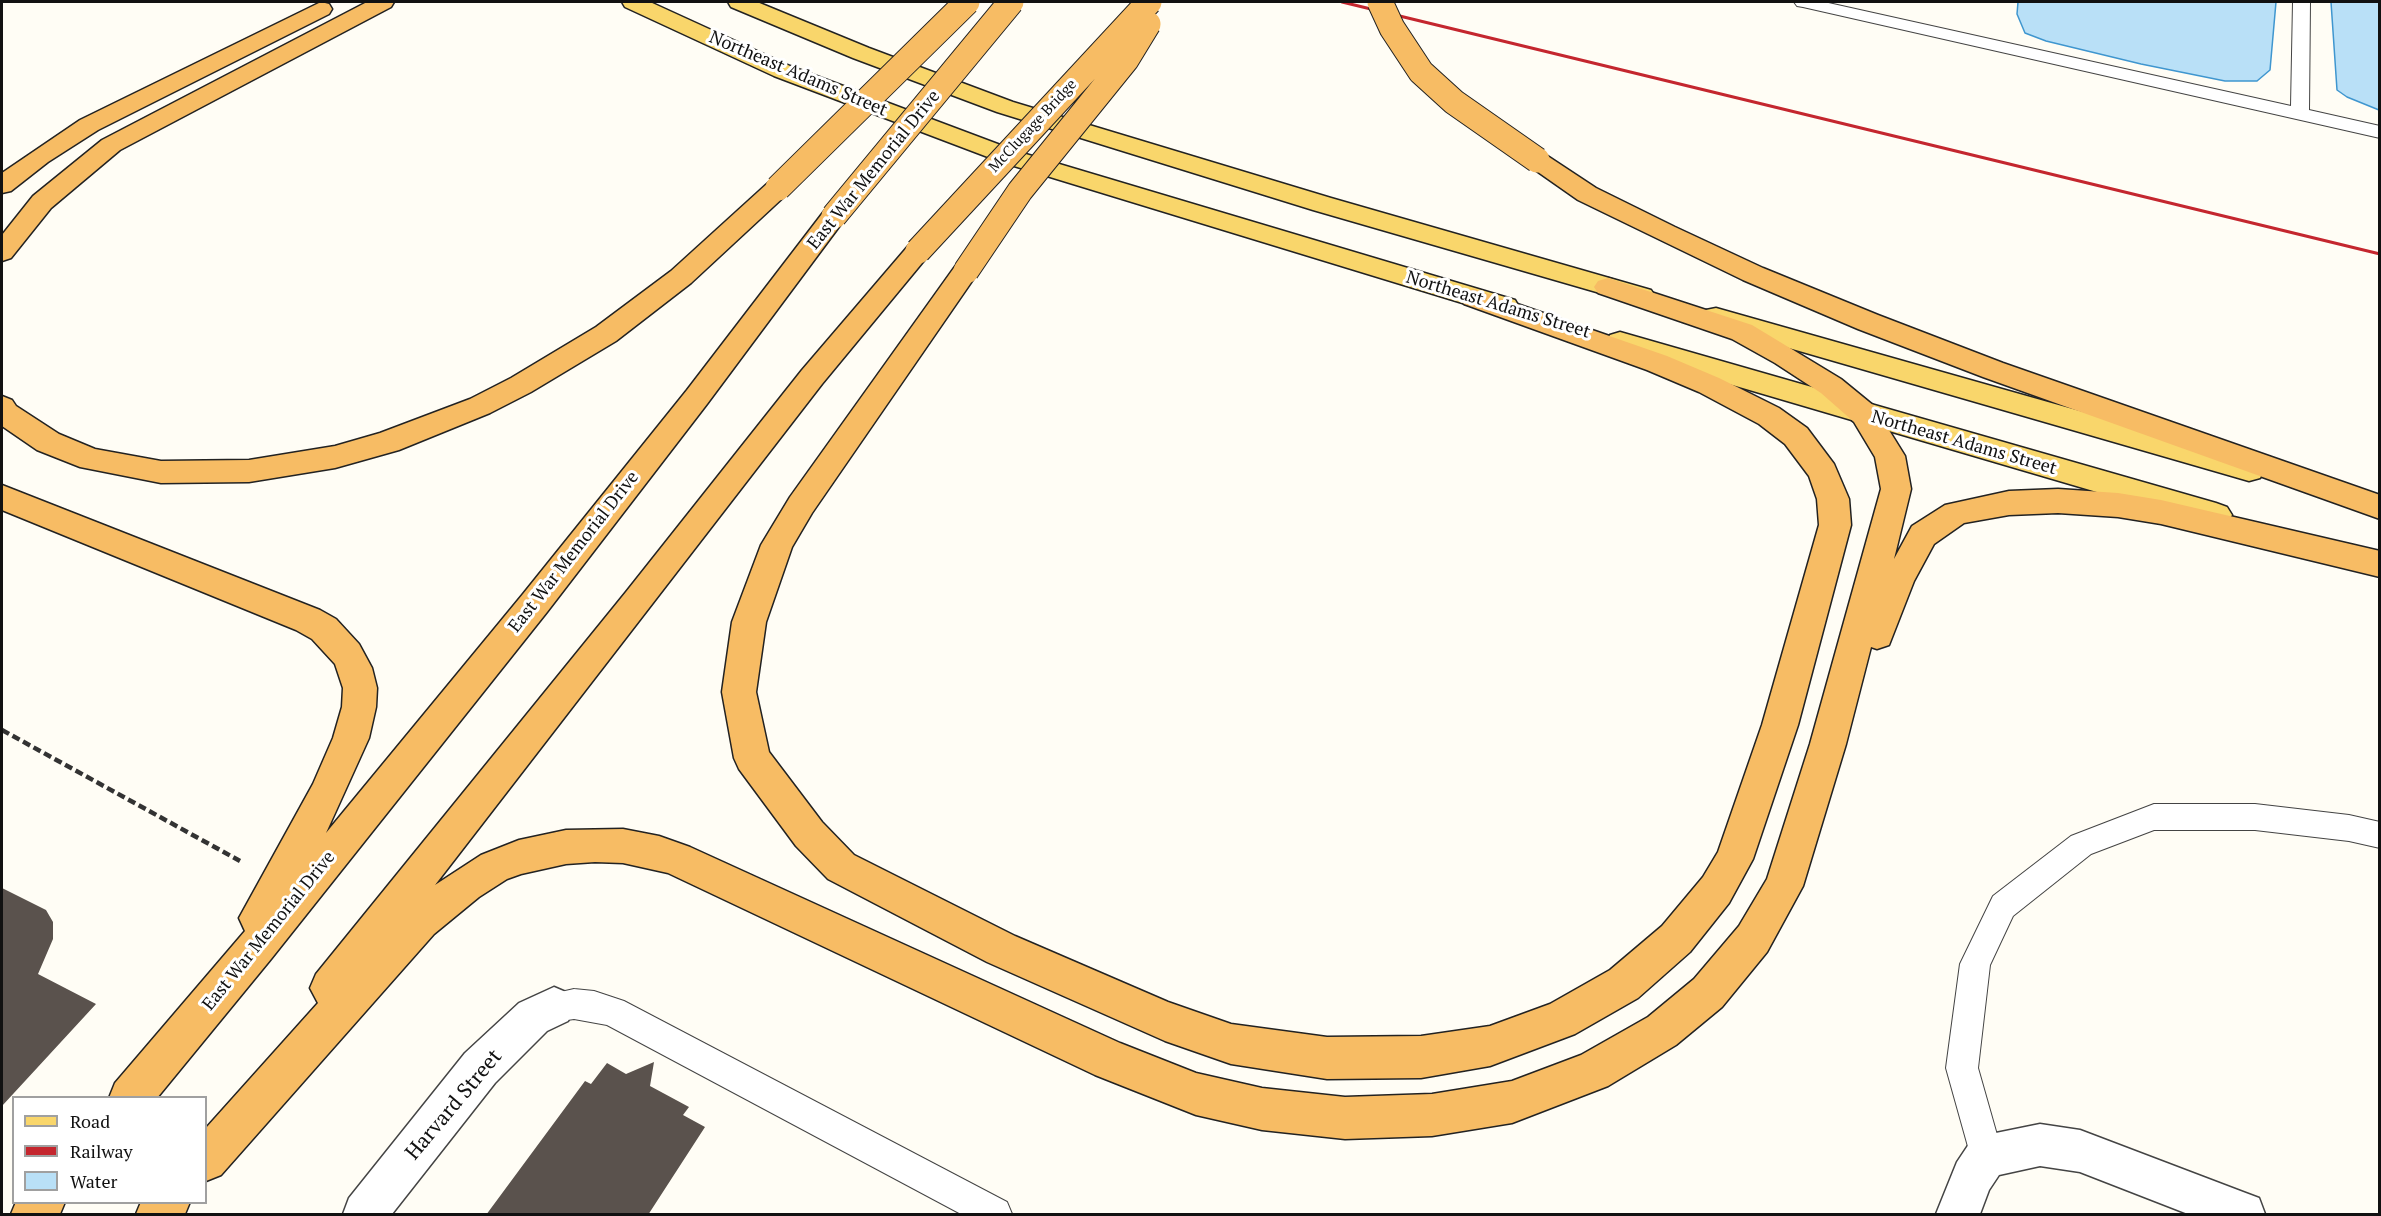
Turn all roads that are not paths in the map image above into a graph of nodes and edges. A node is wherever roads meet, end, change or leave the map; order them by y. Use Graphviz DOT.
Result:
graph roads {
  1 [pos="328,2"];
  2 [pos="336,2"];
  3 [pos="383,2"];
  4 [pos="633,2"];
  5 [pos="739,2"];
  6 [pos="967,2"];
  7 [pos="1011,2"];
  8 [pos="1149,2"];
  9 [pos="1163,2"];
  10 [pos="1380,2"];
  11 [pos="1803,2"];
  12 [pos="2302,2"];
  13 [pos="275,32"];
  14 [pos="2300,114"];
  15 [pos="2379,132"];
  16 [pos="2,185"];
  17 [pos="2,252"];
  18 [pos="1608,287"];
  19 [pos="1474,298"];
  20 [pos="2,407"];
  21 [pos="1864,414"];
  22 [pos="2,497"];
  23 [pos="2379,509"];
  24 [pos="2379,562"];
  25 [pos="1805,821"];
  26 [pos="2379,835"];
  27 [pos="554,1007"];
  28 [pos="126,1096"];
  29 [pos="132,1096"];
  30 [pos="207,1143"];
  31 [pos="1986,1156"];
  32 [pos="207,1159"];
  33 [pos="365,1215"];
  34 [pos="995,1215"];
  35 [pos="1958,1215"];
  36 [pos="2243,1215"];
  1 -- 13 [label="highway"];
  2 -- 13 [label="highway"];
  3 -- 17 [label="highway"];
  4 -- 19 [label="main road, Northeast Adams Street"];
  5 -- 18 [label="main road"];
  6 -- 20 [label="highway, bridge"];
  7 -- 29 [label="highway, East War Memorial Drive, bridge"];
  8 -- 30 [label="highway, McClugage Bridge, bridge"];
  9 -- 19 [label="highway, bridge"];
  10 -- 23 [label="highway, bridge"];
  11 -- 14 [label="lane"];
  12 -- 14 [label="lane"];
  13 -- 16 [label="highway"];
  14 -- 15 [label="lane"];
  18 -- 21 [label="highway"];
  18 -- 23 [label="main road"];
  19 -- 21 [label="main road, Northeast Adams Street"];
  21 -- 24 [label="main road, Northeast Adams Street"];
  21 -- 25 [label="highway"];
  22 -- 28 [label="highway"];
  24 -- 25 [label="highway"];
  25 -- 32 [label="highway"];
  26 -- 31 [label="lane"];
  27 -- 33 [label="street, Harvard Street"];
  27 -- 34 [label="lane"];
  31 -- 35 [label="street"];
  31 -- 36 [label="street"];
}
